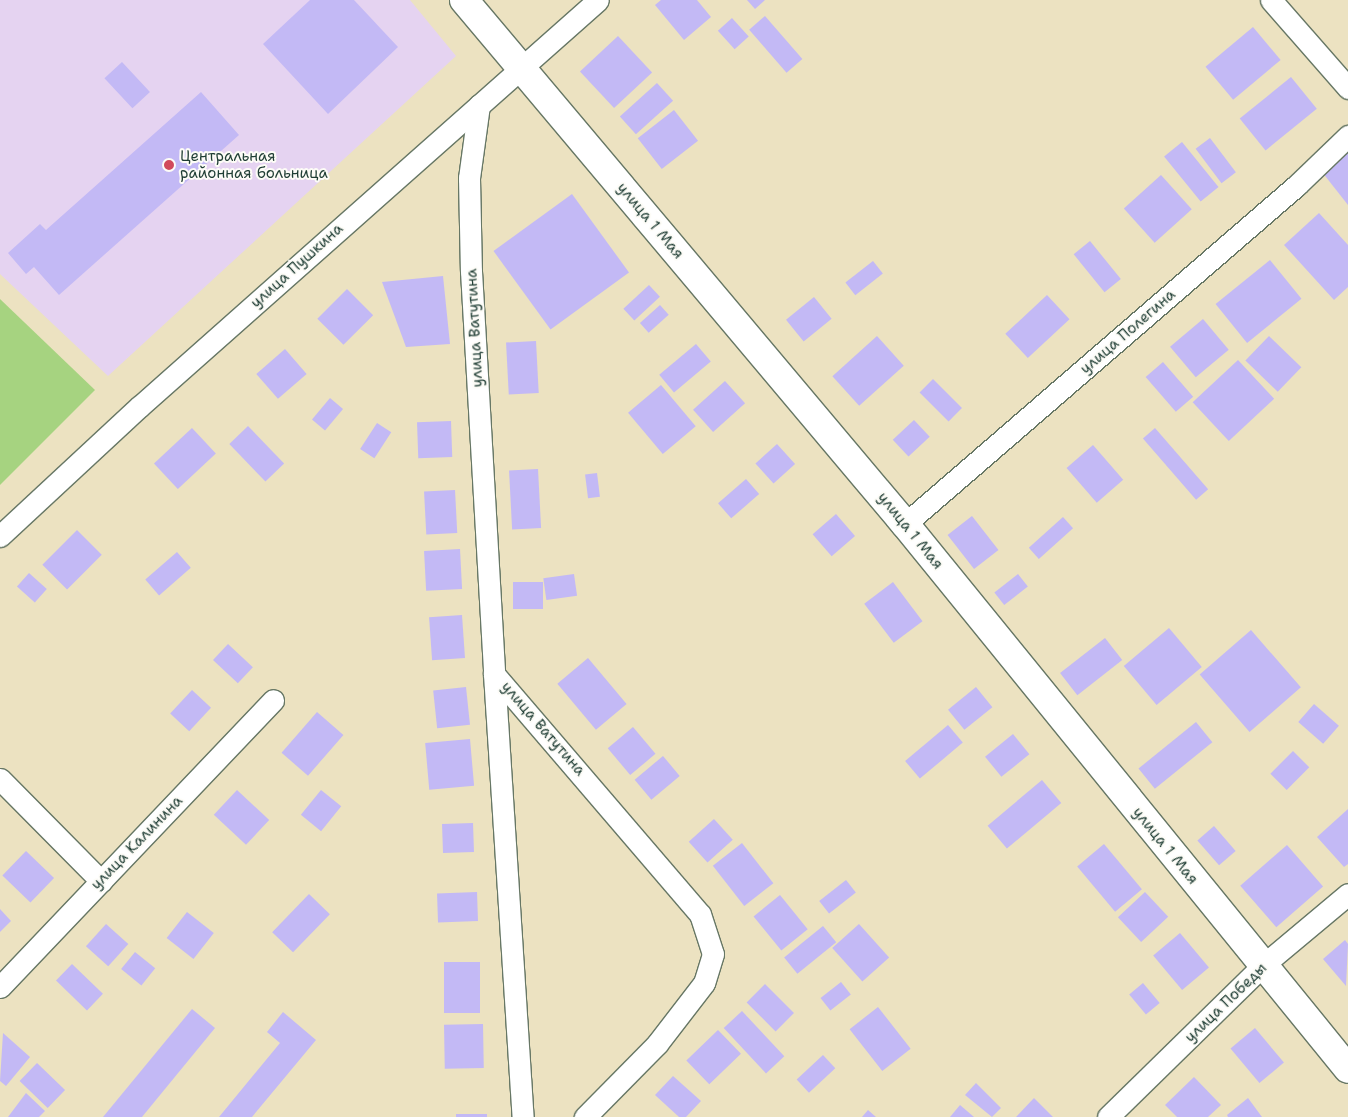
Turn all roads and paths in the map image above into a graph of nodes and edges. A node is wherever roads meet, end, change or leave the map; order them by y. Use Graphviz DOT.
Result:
graph roads {
  1 [pos="464,0"];
  2 [pos="598,0"];
  3 [pos="1271,0"];
  4 [pos="520,67"];
  5 [pos="1348,88"];
  6 [pos="479,104"];
  7 [pos="1348,136"];
  8 [pos="905,524"];
  9 [pos="0,536"];
  10 [pos="494,674"];
  11 [pos="273,700"];
  12 [pos="0,779"];
  13 [pos="101,881"];
  14 [pos="1348,894"];
  15 [pos="1262,966"];
  16 [pos="0,987"];
  17 [pos="1348,1069"];
  18 [pos="523,1117"];
  19 [pos="585,1117"];
  20 [pos="1108,1117"];
  1 -- 4 [label="main road, улица 1 Мая"];
  2 -- 4 [label="street, улица Пушкина"];
  3 -- 5 [label="street"];
  4 -- 6 [label="street, улица Пушкина"];
  4 -- 8 [label="main road, улица 1 Мая"];
  6 -- 9 [label="street, улица Пушкина"];
  6 -- 10 [label="street, улица Ватутина"];
  7 -- 8 [label="street, улица Полегина"];
  8 -- 15 [label="main road, улица 1 Мая"];
  10 -- 18 [label="street"];
  10 -- 19 [label="street, улица Ватутина"];
  11 -- 13 [label="street, улица Калинина"];
  12 -- 13 [label="street"];
  13 -- 16 [label="street, улица Калинина"];
  14 -- 15 [label="street, улица Победы"];
  15 -- 17 [label="main road, улица 1 Мая"];
  15 -- 20 [label="street, улица Победы"];
}
